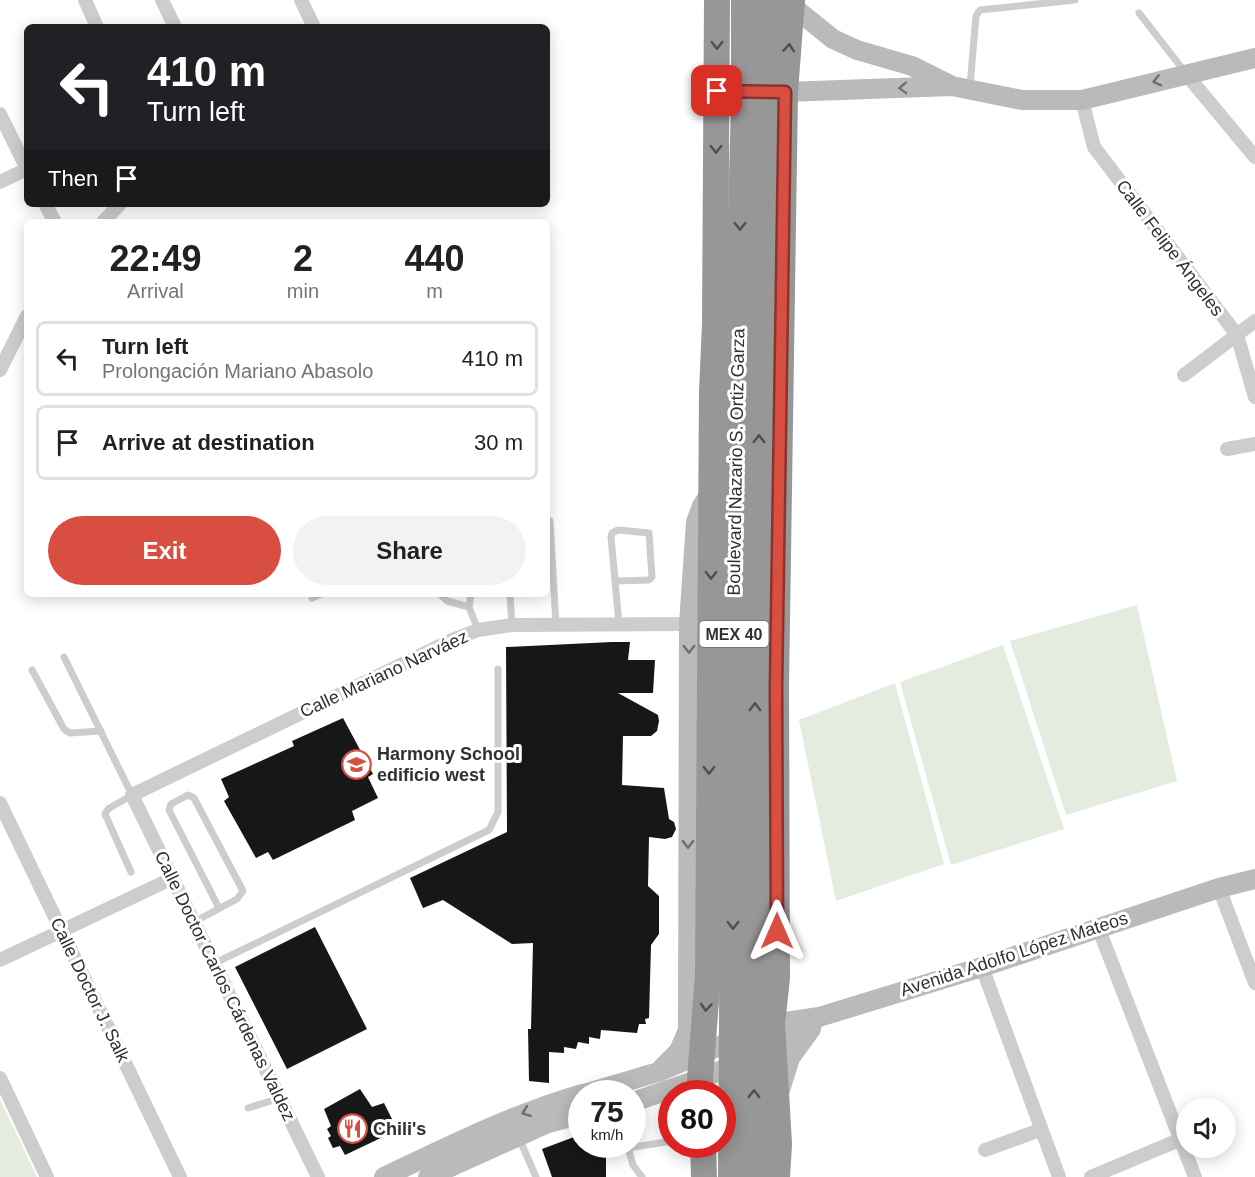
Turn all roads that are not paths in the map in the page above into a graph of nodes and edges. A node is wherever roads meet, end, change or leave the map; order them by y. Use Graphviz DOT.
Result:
graph roads {
  1 [pos="85,0"];
  2 [pos="162,0"];
  3 [pos="301,0"];
  4 [pos="717,0"];
  5 [pos="744,0"];
  6 [pos="767,0"];
  7 [pos="1075,0"];
  8 [pos="792,3"];
  9 [pos="1139,13"];
  10 [pos="97,24"];
  11 [pos="174,24"];
  12 [pos="313,24"];
  13 [pos="1255,58"];
  14 [pos="1186,74"];
  15 [pos="961,87"];
  16 [pos="717,91"];
  17 [pos="785,92"];
  18 [pos="1082,100"];
  19 [pos="0,114"];
  20 [pos="1255,157"];
  21 [pos="24,163"];
  22 [pos="24,170"];
  23 [pos="0,182"];
  24 [pos="117,207"];
  25 [pos="106,219"];
  26 [pos="1255,321"];
  27 [pos="24,322"];
  28 [pos="715,323"];
  29 [pos="1237,335"];
  30 [pos="0,370"];
  31 [pos="1184,375"];
  32 [pos="1255,397"];
  33 [pos="1255,444"];
  34 [pos="1227,449"];
  35 [pos="712,490"];
  36 [pos="550,521"];
  37 [pos="734,529"];
  38 [pos="615,581"];
  39 [pos="443,597"];
  40 [pos="471,597"];
  41 [pos="510,597"];
  42 [pos="469,607"];
  43 [pos="619,624"];
  44 [pos="689,624"];
  45 [pos="513,625"];
  46 [pos="556,625"];
  47 [pos="478,630"];
  48 [pos="756,647"];
  49 [pos="64,657"];
  50 [pos="498,669"];
  51 [pos="32,670"];
  52 [pos="776,687"];
  53 [pos="100,731"];
  54 [pos="132,795"];
  55 [pos="0,803"];
  56 [pos="744,868"];
  57 [pos="131,872"];
  58 [pos="173,878"];
  59 [pos="1255,879"];
  60 [pos="1219,888"];
  61 [pos="219,908"];
  62 [pos="194,922"];
  63 [pos="1098,927"];
  64 [pos="61,930"];
  65 [pos="0,960"];
  66 [pos="215,963"];
  67 [pos="982,967"];
  68 [pos="708,975"];
  69 [pos="777,978"];
  70 [pos="1255,983"];
  71 [pos="819,1017"];
  72 [pos="772,1024"];
  73 [pos="773,1049"];
  74 [pos="658,1072"];
  75 [pos="701,1076"];
  76 [pos="0,1078"];
  77 [pos="631,1080"];
  78 [pos="646,1097"];
  79 [pos="280,1098"];
  80 [pos="568,1098"];
  81 [pos="777,1098"];
  82 [pos="248,1108"];
  83 [pos="568,1118"];
  84 [pos="736,1127"];
  85 [pos="1040,1130"];
  86 [pos="1176,1132"];
  87 [pos="518,1136"];
  88 [pos="1176,1141"];
  89 [pos="779,1144"];
  90 [pos="985,1150"];
  91 [pos="631,1158"];
  92 [pos="1187,1158"];
  93 [pos="754,1165"];
  94 [pos="47,1177"];
  95 [pos="180,1177"];
  96 [pos="318,1177"];
  97 [pos="384,1177"];
  98 [pos="428,1177"];
  99 [pos="536,1177"];
  100 [pos="642,1177"];
  101 [pos="731,1177"];
  102 [pos="777,1177"];
  103 [pos="1059,1177"];
  104 [pos="1091,1177"];
  105 [pos="1195,1177"];
  1 -- 10 [label="street"];
  2 -- 11 [label="street"];
  3 -- 12 [label="street"];
  4 -- 16 [label="highway, one-way"];
  5 -- 37 [label="highway, Boulevard Nazario S. Ortiz Garza / MEX 40, one-way, bridge"];
  48 -- 6 [label="highway, Boulevard Nazario S. Ortiz Garza / MEX 40, one-way, bridge"];
  7 -- 15 [label="lane"];
  8 -- 15 [label="street"];
  17 -- 8 [label="highway, one-way"];
  9 -- 14 [label="lane"];
  13 -- 14 [label="street"];
  14 -- 18 [label="street, one-way"];
  14 -- 20 [label="street"];
  15 -- 17 [label="street, one-way"];
  15 -- 18 [label="street"];
  16 -- 17 [label="street"];
  16 -- 28 [label="highway, one-way"];
  17 -- 52 [label="highway"];
  18 -- 29 [label="street, Calle Felipe Ángeles"];
  19 -- 21 [label="street"];
  22 -- 23 [label="street"];
  24 -- 25 [label="street"];
  26 -- 29 [label="street"];
  27 -- 30 [label="street"];
  28 -- 35 [label="highway"];
  28 -- 37 [label="highway"];
  29 -- 31 [label="street"];
  29 -- 32 [label="street, Calle Felipe Ángeles"];
  33 -- 34 [label="street"];
  35 -- 44 [label="street"];
  35 -- 68 [label="highway, one-way"];
  36 -- 46 [label="lane"];
  37 -- 56 [label="highway, Boulevard Nazario S. Ortiz Garza / MEX 40"];
  38 -- 38 [label="lane"];
  38 -- 43 [label="lane"];
  39 -- 42 [label="lane"];
  40 -- 42 [label="lane"];
  41 -- 45 [label="lane"];
  42 -- 47 [label="lane"];
  43 -- 44 [label="street, Calle Mariano Narváez"];
  43 -- 46 [label="street, Calle Mariano Narváez"];
  44 -- 74 [label="street, one-way"];
  45 -- 46 [label="street, Calle Mariano Narváez"];
  45 -- 47 [label="street, Calle Mariano Narváez"];
  47 -- 54 [label="street, Calle Mariano Narváez"];
  48 -- 52 [label="highway"];
  56 -- 48 [label="highway, Boulevard Nazario S. Ortiz Garza / MEX 40, one-way"];
  49 -- 53 [label="lane"];
  50 -- 66 [label="lane"];
  51 -- 53 [label="lane"];
  52 -- 69 [label="highway"];
  53 -- 54 [label="lane"];
  54 -- 57 [label="lane"];
  54 -- 58 [label="street, Calle Doctor Carlos Cárdenas Valdez"];
  55 -- 64 [label="street, Calle Doctor J. Salk"];
  93 -- 56 [label="highway, Boulevard Nazario S. Ortiz Garza / MEX 40, one-way, bridge"];
  56 -- 101 [label="highway, Boulevard Nazario S. Ortiz Garza / MEX 40, one-way, bridge"];
  58 -- 62 [label="street, Calle Doctor Carlos Cárdenas Valdez"];
  58 -- 64 [label="street"];
  59 -- 60 [label="street, Avenida Adolfo López Mateos"];
  60 -- 63 [label="street, Avenida Adolfo López Mateos"];
  60 -- 70 [label="street"];
  61 -- 61 [label="lane"];
  61 -- 62 [label="lane"];
  62 -- 66 [label="street, Calle Doctor Carlos Cárdenas Valdez"];
  63 -- 67 [label="street, Avenida Adolfo López Mateos"];
  63 -- 86 [label="street"];
  64 -- 65 [label="street"];
  64 -- 95 [label="street, Calle Doctor J. Salk"];
  66 -- 79 [label="street, Calle Doctor Carlos Cárdenas Valdez"];
  67 -- 71 [label="street, Avenida Adolfo López Mateos"];
  67 -- 85 [label="street"];
  68 -- 69 [label="highway"];
  68 -- 75 [label="highway, one-way"];
  69 -- 72 [label="highway"];
  71 -- 72 [label="street, Avenida Adolfo López Mateos"];
  71 -- 73 [label="street"];
  71 -- 81 [label="street"];
  72 -- 73 [label="highway"];
  72 -- 75 [label="street, Avenida Adolfo López Mateos"];
  73 -- 75 [label="street"];
  73 -- 81 [label="highway"];
  74 -- 75 [label="street"];
  74 -- 77 [label="street"];
  75 -- 78 [label="street"];
  76 -- 94 [label="street"];
  79 -- 82 [label="lane"];
  79 -- 96 [label="street, Calle Doctor Carlos Cárdenas Valdez"];
  80 -- 97 [label="street, one-way"];
  81 -- 89 [label="highway"];
  83 -- 87 [label="street"];
  84 -- 89 [label="highway"];
  85 -- 90 [label="street"];
  85 -- 103 [label="street"];
  87 -- 98 [label="street"];
  87 -- 99 [label="lane"];
  88 -- 104 [label="street"];
  89 -- 102 [label="highway"];
  91 -- 100 [label="lane"];
  92 -- 105 [label="street"];
}
